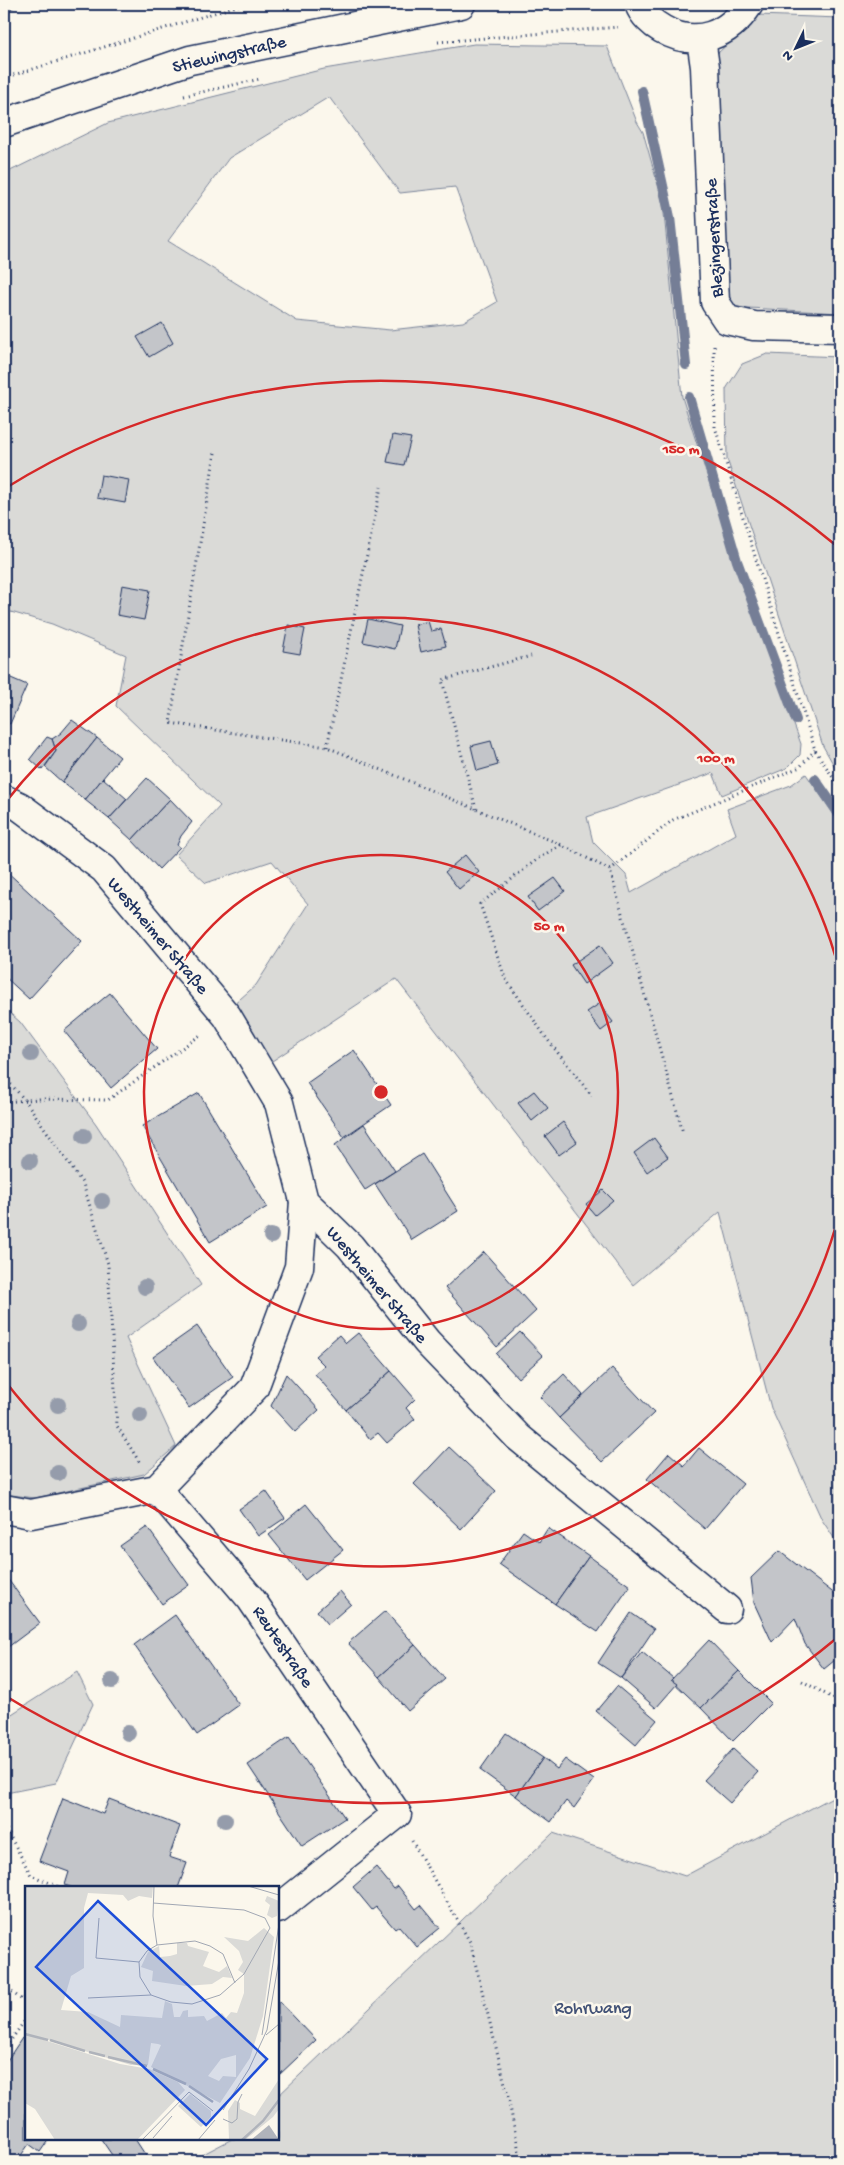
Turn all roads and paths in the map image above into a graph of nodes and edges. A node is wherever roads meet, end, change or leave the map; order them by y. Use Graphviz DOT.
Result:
graph roads {
  1 [pos="242,4"];
  2 [pos="461,4"];
  3 [pos="749,4"];
  4 [pos="647,14"];
  5 [pos="701,39"];
  6 [pos="434,42"];
  7 [pos="270,77"];
  8 [pos="4,78"];
  9 [pos="182,96"];
  10 [pos="4,123"];
  11 [pos="727,320"];
  12 [pos="840,328"];
  13 [pos="215,453"];
  14 [pos="381,487"];
  15 [pos="531,656"];
  16 [pos="327,747"];
  17 [pos="815,750"];
  18 [pos="840,788"];
  19 [pos="4,799"];
  20 [pos="476,809"];
  21 [pos="562,845"];
  22 [pos="610,870"];
  23 [pos="226,1016"];
  24 [pos="4,1077"];
  25 [pos="592,1096"];
  26 [pos="25,1100"];
  27 [pos="4,1102"];
  28 [pos="683,1133"];
  29 [pos="304,1201"];
  30 [pos="157,1489"];
  31 [pos="4,1509"];
  32 [pos="727,1609"];
  33 [pos="802,1681"];
  34 [pos="840,1702"];
  35 [pos="397,1814"];
  36 [pos="4,1825"];
  37 [pos="57,1886"];
  38 [pos="279,1908"];
  39 [pos="4,1986"];
  40 [pos="25,2002"];
  41 [pos="25,2020"];
  42 [pos="6,2047"];
  43 [pos="521,2161"];
  1 -- 8 [label="path"];
  2 -- 10 [label="street, Stiewingstraße"];
  3 -- 5 [label="street"];
  4 -- 5 [label="street"];
  4 -- 6 [label="path"];
  5 -- 11 [label="street, Blezingerstraße"];
  7 -- 9 [label="path"];
  11 -- 12 [label="street, Blezingerstraße"];
  11 -- 17 [label="path"];
  13 -- 16 [label="path"];
  14 -- 16 [label="path"];
  15 -- 20 [label="path"];
  16 -- 20 [label="path"];
  17 -- 18 [label="path"];
  17 -- 22 [label="path"];
  19 -- 23 [label="street, Westheimer Straße"];
  20 -- 21 [label="path"];
  21 -- 22 [label="path"];
  21 -- 25 [label="path"];
  22 -- 28 [label="path"];
  23 -- 26 [label="path"];
  23 -- 29 [label="street, Westheimer Straße"];
  24 -- 26 [label="path"];
  26 -- 27 [label="path"];
  26 -- 30 [label="path"];
  29 -- 30 [label="street"];
  29 -- 32 [label="street, Westheimer Straße"];
  30 -- 31 [label="street"];
  30 -- 35 [label="street, Reutestraße"];
  33 -- 34 [label="path"];
  35 -- 38 [label="street"];
  35 -- 43 [label="path"];
  36 -- 37 [label="path"];
  39 -- 40 [label="path"];
  41 -- 42 [label="path"];
}
